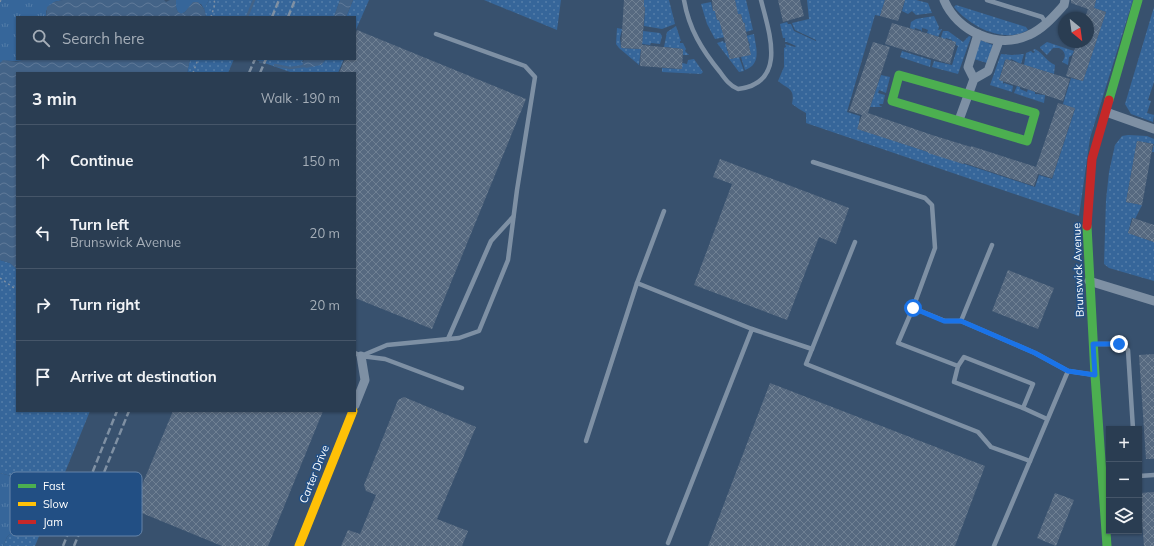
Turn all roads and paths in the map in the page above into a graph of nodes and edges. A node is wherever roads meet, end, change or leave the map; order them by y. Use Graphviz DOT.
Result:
graph roads {
  1 [pos="214,0"];
  2 [pos="684,0"];
  3 [pos="761,0"];
  4 [pos="944,0"];
  5 [pos="987,0"];
  6 [pos="1065,0"];
  7 [pos="1138,0"];
  8 [pos="211,16"];
  9 [pos="1046,22"];
  10 [pos="436,34"];
  11 [pos="978,34"];
  12 [pos="999,41"];
  13 [pos="198,60"];
  14 [pos="193,72"];
  15 [pos="974,79"];
  16 [pos="969,94"];
  17 [pos="1106,112"];
  18 [pos="959,120"];
  19 [pos="1154,129"];
  20 [pos="813,162"];
  21 [pos="664,211"];
  22 [pos="513,217"];
  23 [pos="855,242"];
  24 [pos="992,245"];
  25 [pos="0,278"];
  26 [pos="1089,280"];
  27 [pos="637,283"];
  28 [pos="16,289"];
  29 [pos="1154,301"];
  30 [pos="913,308"];
  31 [pos="961,321"];
  32 [pos="752,329"];
  33 [pos="448,339"];
  34 [pos="1093,344"];
  35 [pos="812,349"];
  36 [pos="358,355"];
  37 [pos="958,366"];
  38 [pos="1068,371"];
  39 [pos="1095,375"];
  40 [pos="462,388"];
  41 [pos="356,402"];
  42 [pos="1023,408"];
  43 [pos="353,412"];
  44 [pos="1047,419"];
  45 [pos="1133,426"];
  46 [pos="586,441"];
  47 [pos="1030,461"];
  48 [pos="1154,475"];
  49 [pos="1142,476"];
  50 [pos="1106,486"];
  51 [pos="1106,498"];
  52 [pos="668,543"];
  53 [pos="299,546"];
  54 [pos="994,546"];
  55 [pos="1107,546"];
  1 -- 8 [label="path"];
  2 -- 3 [label="lane"];
  4 -- 11 [label="street"];
  5 -- 9 [label="lane"];
  6 -- 9 [label="street"];
  7 -- 17 [label="street, Brunswick Avenue"];
  9 -- 12 [label="street"];
  10 -- 22 [label="lane"];
  11 -- 12 [label="street"];
  11 -- 15 [label="street"];
  12 -- 15 [label="street"];
  13 -- 14 [label="path"];
  15 -- 16 [label="street"];
  16 -- 18 [label="street"];
  16 -- 18 [label="street"];
  16 -- 18 [label="street"];
  17 -- 19 [label="street"];
  17 -- 26 [label="street, Brunswick Avenue"];
  20 -- 30 [label="lane"];
  21 -- 27 [label="lane"];
  22 -- 33 [label="lane"];
  22 -- 33 [label="lane"];
  23 -- 35 [label="lane"];
  24 -- 31 [label="lane"];
  25 -- 28 [label="path"];
  26 -- 29 [label="street"];
  26 -- 34 [label="street, Brunswick Avenue"];
  27 -- 32 [label="lane"];
  27 -- 46 [label="lane"];
  30 -- 31 [label="lane"];
  30 -- 37 [label="lane"];
  31 -- 38 [label="lane"];
  32 -- 35 [label="lane"];
  32 -- 52 [label="lane"];
  33 -- 36 [label="lane"];
  34 -- 39 [label="street, Brunswick Avenue"];
  34 -- 45 [label="lane"];
  35 -- 47 [label="lane"];
  36 -- 40 [label="lane"];
  36 -- 41 [label="street"];
  37 -- 42 [label="lane"];
  37 -- 42 [label="lane"];
  38 -- 39 [label="lane"];
  38 -- 44 [label="lane"];
  39 -- 50 [label="street, Brunswick Avenue"];
  42 -- 44 [label="lane"];
  43 -- 53 [label="street, Carter Drive"];
  44 -- 47 [label="lane"];
  47 -- 54 [label="lane"];
  48 -- 49 [label="lane"];
  51 -- 55 [label="street, Brunswick Avenue"];
}
